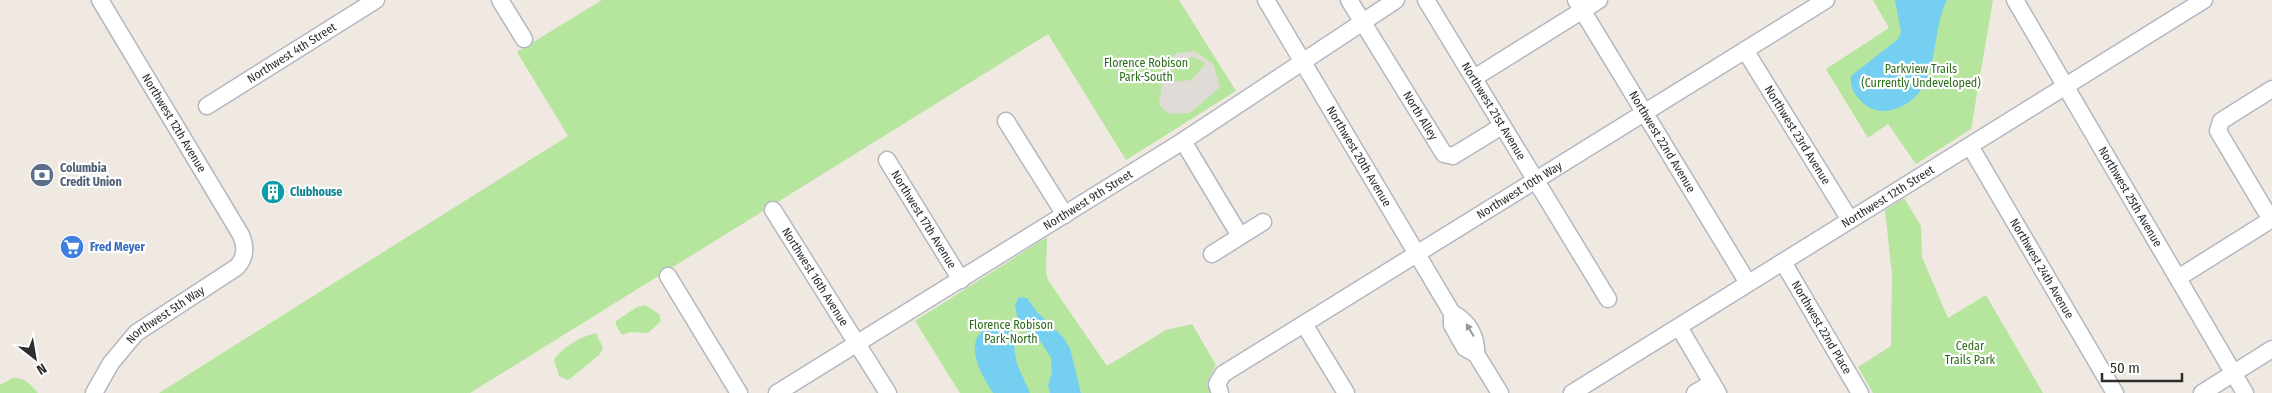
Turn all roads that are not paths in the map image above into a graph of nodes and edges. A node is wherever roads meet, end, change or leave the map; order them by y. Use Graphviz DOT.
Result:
graph roads {
  1 [pos="100,0"];
  2 [pos="376,0"];
  3 [pos="1266,0"];
  4 [pos="1349,0"];
  5 [pos="1396,0"];
  6 [pos="1426,0"];
  7 [pos="1598,0"];
  8 [pos="1826,0"];
  9 [pos="2015,0"];
  10 [pos="2204,0"];
  11 [pos="504,2"];
  12 [pos="1579,5"];
  13 [pos="1362,21"];
  14 [pos="524,38"];
  15 [pos="1745,50"];
  16 [pos="1303,62"];
  17 [pos="1474,78"];
  18 [pos="2066,86"];
  19 [pos="2272,89"];
  20 [pos="207,106"];
  21 [pos="1644,113"];
  22 [pos="1006,121"];
  23 [pos="1502,126"];
  24 [pos="1183,141"];
  25 [pos="1970,146"];
  26 [pos="887,160"];
  27 [pos="1535,180"];
  28 [pos="773,210"];
  29 [pos="1065,215"];
  30 [pos="1850,220"];
  31 [pos="2271,220"];
  32 [pos="1263,222"];
  33 [pos="1240,236"];
  34 [pos="245,248"];
  35 [pos="1418,253"];
  36 [pos="1212,254"];
  37 [pos="1782,262"];
  38 [pos="668,276"];
  39 [pos="2178,278"];
  40 [pos="961,280"];
  41 [pos="1748,283"];
  42 [pos="1608,299"];
  43 [pos="1304,324"];
  44 [pos="1679,326"];
  45 [pos="857,343"];
  46 [pos="2272,349"];
  47 [pos="2233,373"];
  48 [pos="1715,388"];
  49 [pos="1218,389"];
  50 [pos="94,393"];
  51 [pos="739,393"];
  52 [pos="777,393"];
  53 [pos="888,393"];
  54 [pos="1346,393"];
  55 [pos="1500,393"];
  56 [pos="1572,393"];
  57 [pos="1696,393"];
  58 [pos="1860,393"];
  59 [pos="2115,393"];
  60 [pos="2202,393"];
  61 [pos="2245,393"];
  1 -- 34 [label="street, Northwest 12th Avenue"];
  2 -- 20 [label="street, Northwest 4th Street"];
  3 -- 16 [label="street, Northwest 20th Avenue"];
  4 -- 13 [label="street, North Alley"];
  5 -- 13 [label="street, Northwest 9th Street"];
  6 -- 17 [label="street, Northwest 21st Avenue"];
  7 -- 12 [label="street"];
  8 -- 15 [label="street, Northwest 10th Way"];
  9 -- 18 [label="street, Northwest 25th Avenue"];
  10 -- 18 [label="street, Northwest 12th Street"];
  11 -- 14 [label="street"];
  12 -- 17 [label="street"];
  12 -- 21 [label="street, Northwest 22nd Avenue"];
  13 -- 16 [label="street, Northwest 9th Street"];
  13 -- 23 [label="street, North Alley"];
  15 -- 21 [label="street, Northwest 10th Way"];
  15 -- 30 [label="street, Northwest 23rd Avenue"];
  16 -- 24 [label="street, Northwest 9th Street"];
  16 -- 35 [label="street, Northwest 20th Avenue"];
  17 -- 23 [label="street, Northwest 21st Avenue"];
  18 -- 25 [label="street, Northwest 12th Street"];
  18 -- 39 [label="street, Northwest 25th Avenue"];
  19 -- 31 [label="street"];
  21 -- 27 [label="street, Northwest 10th Way"];
  21 -- 41 [label="street, Northwest 22nd Avenue"];
  22 -- 29 [label="street"];
  23 -- 27 [label="street, Northwest 21st Avenue"];
  24 -- 29 [label="street, Northwest 9th Street"];
  24 -- 33 [label="street"];
  25 -- 30 [label="street, Northwest 12th Street"];
  25 -- 59 [label="street, Northwest 24th Avenue"];
  26 -- 40 [label="street, Northwest 17th Avenue"];
  27 -- 35 [label="street, Northwest 10th Way"];
  27 -- 42 [label="street, Northwest 21st Avenue"];
  28 -- 45 [label="street, Northwest 16th Avenue"];
  29 -- 40 [label="street, Northwest 9th Street"];
  30 -- 37 [label="street, Northwest 12th Street"];
  31 -- 39 [label="street"];
  32 -- 33 [label="street"];
  33 -- 36 [label="street"];
  34 -- 50 [label="street, Northwest 5th Way"];
  35 -- 43 [label="street, Northwest 10th Way"];
  35 -- 55 [label="street, Northwest 20th Avenue"];
  37 -- 41 [label="street, Northwest 12th Street"];
  37 -- 58 [label="street, Northwest 22nd Place"];
  38 -- 51 [label="street"];
  39 -- 47 [label="street, Northwest 25th Avenue"];
  40 -- 45 [label="street, Northwest 9th Street"];
  41 -- 44 [label="street, Northwest 12th Street"];
  43 -- 49 [label="street, Northwest 10th Way"];
  43 -- 54 [label="street"];
  44 -- 48 [label="street"];
  44 -- 56 [label="street, Northwest 12th Street"];
  45 -- 52 [label="street, Northwest 9th Street"];
  45 -- 53 [label="street, Northwest 16th Avenue"];
  46 -- 47 [label="street"];
  47 -- 60 [label="street"];
  47 -- 61 [label="street, Northwest 25th Avenue"];
  48 -- 57 [label="street"];
}
